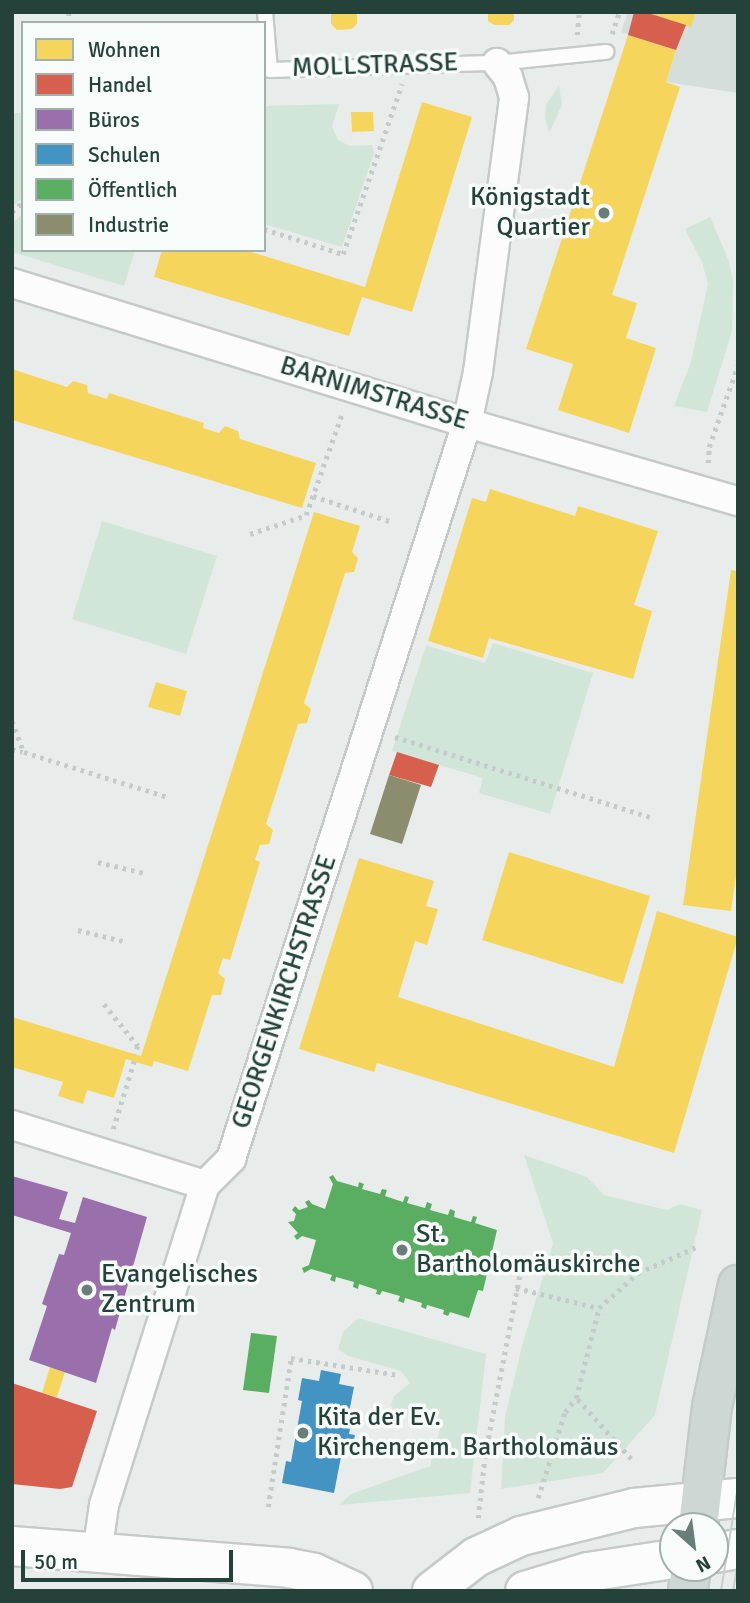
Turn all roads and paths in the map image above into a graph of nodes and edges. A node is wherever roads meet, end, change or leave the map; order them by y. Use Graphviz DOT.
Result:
graph roads {
  1 [pos="579,13"];
  2 [pos="266,24"];
  3 [pos="577,35"];
  4 [pos="606,52"];
  5 [pos="497,63"];
  6 [pos="408,64"];
  7 [pos="266,230"];
  8 [pos="12,283"];
  9 [pos="738,365"];
  10 [pos="352,387"];
  11 [pos="467,423"];
  12 [pos="707,492"];
  13 [pos="313,496"];
  14 [pos="738,501"];
  15 [pos="392,522"];
  16 [pos="250,534"];
  17 [pos="12,721"];
  18 [pos="369,729"];
  19 [pos="12,749"];
  20 [pos="24,752"];
  21 [pos="168,797"];
  22 [pos="651,817"];
  23 [pos="98,862"];
  24 [pos="144,873"];
  25 [pos="78,930"];
  26 [pos="123,941"];
  27 [pos="104,1004"];
  28 [pos="12,1125"];
  29 [pos="106,1154"];
  30 [pos="205,1185"];
  31 [pos="696,1247"];
  32 [pos="523,1257"];
  33 [pos="738,1285"];
  34 [pos="516,1288"];
  35 [pos="599,1308"];
  36 [pos="398,1375"];
  37 [pos="576,1398"];
  38 [pos="631,1459"];
  39 [pos="537,1501"];
  40 [pos="268,1507"];
  41 [pos="713,1508"];
  42 [pos="478,1518"];
  43 [pos="12,1546"];
  44 [pos="97,1554"];
  45 [pos="659,1561"];
  46 [pos="353,1591"];
  47 [pos="432,1591"];
  48 [pos="525,1591"];
  1 -- 3 [label="path"];
  2 -- 6 [label="lane, MOLLSTRASSE"];
  4 -- 5 [label="lane, MOLLSTRASSE"];
  5 -- 6 [label="lane, MOLLSTRASSE"];
  5 -- 11 [label="street, GEORGENKIRCHSTRASSE"];
  6 -- 7 [label="path"];
  8 -- 10 [label="street, BARNIMSTRASSE"];
  9 -- 12 [label="path"];
  10 -- 11 [label="street, BARNIMSTRASSE"];
  10 -- 13 [label="path"];
  11 -- 12 [label="street, BARNIMSTRASSE"];
  11 -- 18 [label="street, GEORGENKIRCHSTRASSE"];
  12 -- 14 [label="street, BARNIMSTRASSE"];
  13 -- 15 [label="path"];
  13 -- 16 [label="path"];
  17 -- 20 [label="path"];
  18 -- 22 [label="path"];
  18 -- 30 [label="street, GEORGENKIRCHSTRASSE"];
  19 -- 20 [label="path"];
  20 -- 21 [label="path"];
  23 -- 24 [label="path"];
  25 -- 26 [label="path"];
  27 -- 29 [label="path"];
  28 -- 29 [label="street"];
  29 -- 30 [label="street"];
  30 -- 44 [label="street, GEORGENKIRCHSTRASSE"];
  31 -- 35 [label="path"];
  32 -- 34 [label="path"];
  33 -- 41 [label="main road"];
  34 -- 35 [label="path"];
  34 -- 42 [label="path"];
  35 -- 37 [label="path"];
  36 -- 40 [label="path"];
  37 -- 38 [label="path"];
  37 -- 39 [label="path"];
  41 -- 47 [label="street"];
  43 -- 44 [label="street"];
  44 -- 46 [label="street"];
  45 -- 48 [label="street"];
}
